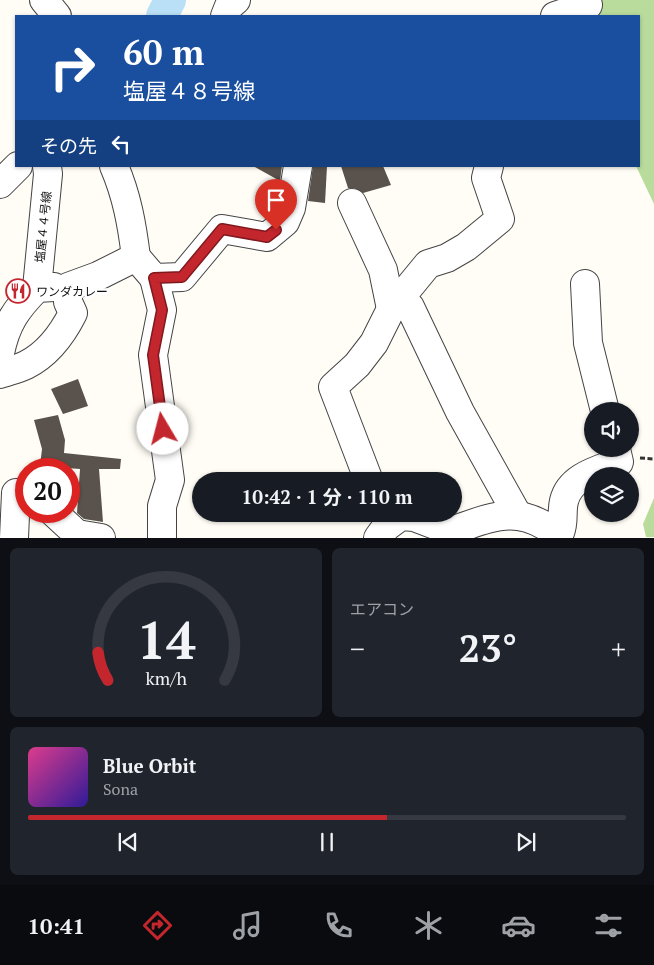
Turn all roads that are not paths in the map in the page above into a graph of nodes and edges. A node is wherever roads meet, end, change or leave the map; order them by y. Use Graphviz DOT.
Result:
graph roads {
  1 [pos="44,0"];
  2 [pos="236,0"];
  3 [pos="588,5"];
  4 [pos="56,15"];
  5 [pos="225,15"];
  6 [pos="558,15"];
  7 [pos="17,167"];
  8 [pos="47,167"];
  9 [pos="114,167"];
  10 [pos="298,167"];
  11 [pos="489,167"];
  12 [pos="0,184"];
  13 [pos="352,203"];
  14 [pos="136,257"];
  15 [pos="154,278"];
  16 [pos="585,284"];
  17 [pos="68,287"];
  18 [pos="37,288"];
  19 [pos="400,308"];
  20 [pos="0,353"];
  21 [pos="0,374"];
  22 [pos="603,402"];
  23 [pos="618,457"];
  24 [pos="366,472"];
  25 [pos="14,491"];
  26 [pos="517,514"];
  27 [pos="65,523"];
  28 [pos="382,526"];
  29 [pos="14,538"];
  30 [pos="101,538"];
  31 [pos="162,538"];
  1 -- 4 [label="street"];
  2 -- 5 [label="street"];
  3 -- 6 [label="street"];
  7 -- 12 [label="street"];
  8 -- 18 [label="street, 塩屋４４号線"];
  9 -- 14 [label="street"];
  10 -- 15 [label="street"];
  11 -- 19 [label="street"];
  13 -- 19 [label="street"];
  14 -- 15 [label="street"];
  14 -- 17 [label="street"];
  15 -- 31 [label="street"];
  16 -- 22 [label="street"];
  17 -- 18 [label="street"];
  17 -- 21 [label="street"];
  18 -- 20 [label="street"];
  19 -- 24 [label="street"];
  19 -- 26 [label="street"];
  23 -- 26 [label="street"];
  25 -- 29 [label="street"];
  26 -- 28 [label="street"];
  27 -- 30 [label="street"];
}
